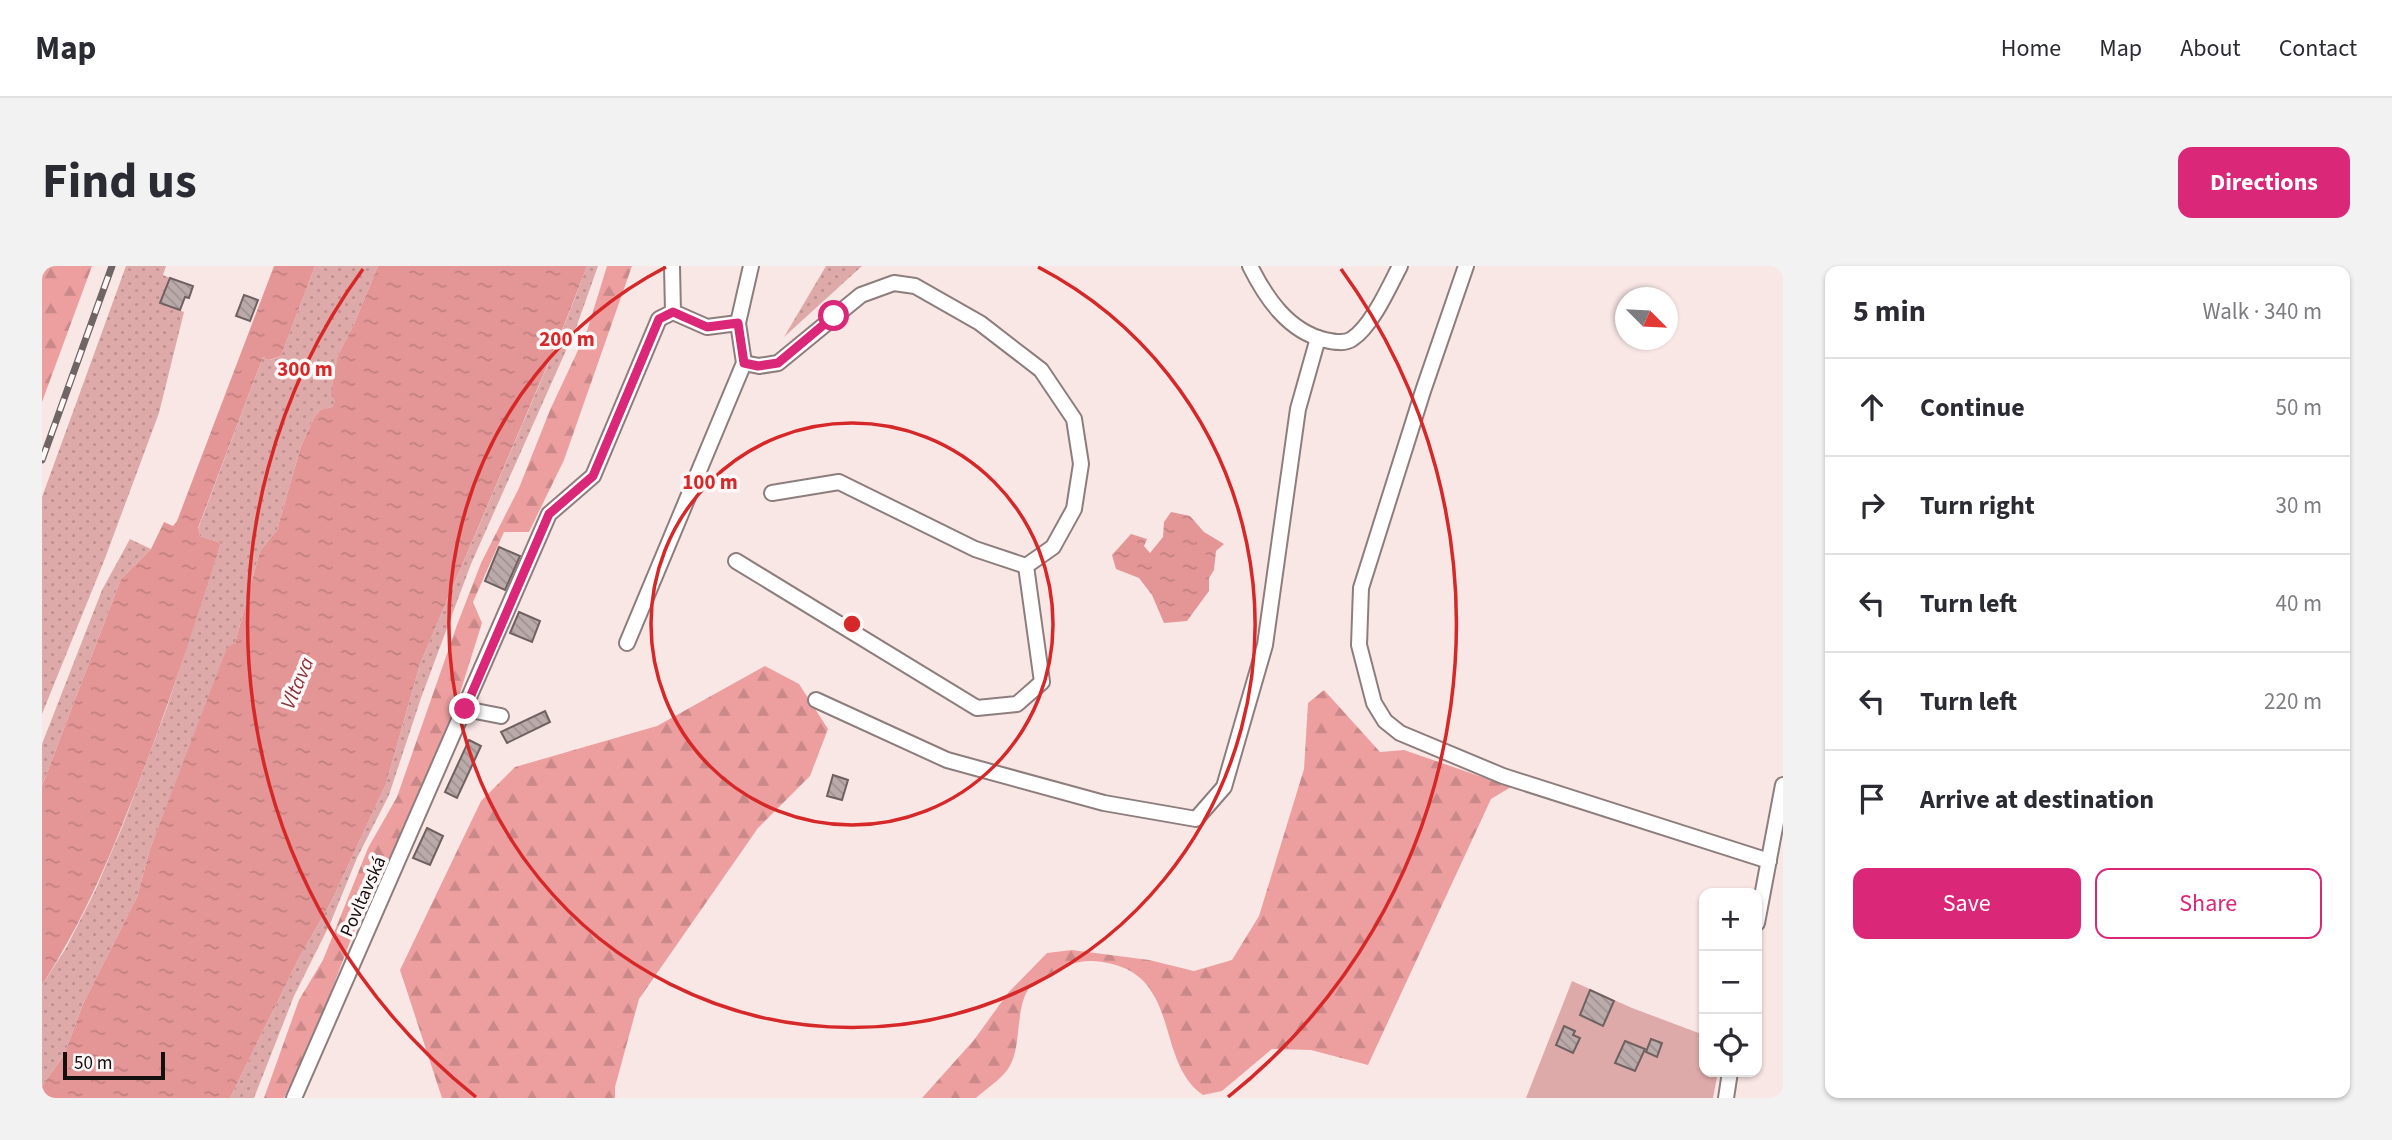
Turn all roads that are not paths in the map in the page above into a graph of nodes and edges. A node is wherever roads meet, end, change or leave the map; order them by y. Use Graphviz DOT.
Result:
graph roads {
  1 [pos="672,266"];
  2 [pos="751,266"];
  3 [pos="1250,266"];
  4 [pos="1400,266"];
  5 [pos="1466,266"];
  6 [pos="673,312"];
  7 [pos="738,323"];
  8 [pos="1318,338"];
  9 [pos="744,363"];
  10 [pos="772,493"];
  11 [pos="736,561"];
  12 [pos="1026,566"];
  13 [pos="626,643"];
  14 [pos="816,701"];
  15 [pos="465,709"];
  16 [pos="501,716"];
  17 [pos="1783,785"];
  18 [pos="1769,861"];
  19 [pos="1762,897"];
  20 [pos="1729,1077"];
  21 [pos="294,1098"];
  22 [pos="1726,1098"];
  1 -- 6 [label="street"];
  2 -- 7 [label="street"];
  3 -- 8 [label="street"];
  4 -- 8 [label="street"];
  5 -- 18 [label="street"];
  6 -- 7 [label="street"];
  6 -- 15 [label="street, Povltavská"];
  7 -- 9 [label="street"];
  8 -- 14 [label="street"];
  9 -- 12 [label="street"];
  9 -- 13 [label="street"];
  10 -- 12 [label="street"];
  11 -- 12 [label="street"];
  15 -- 16 [label="street"];
  15 -- 21 [label="street, Povltavská"];
  17 -- 18 [label="street"];
  18 -- 19 [label="street"];
  20 -- 22 [label="street"];
}
